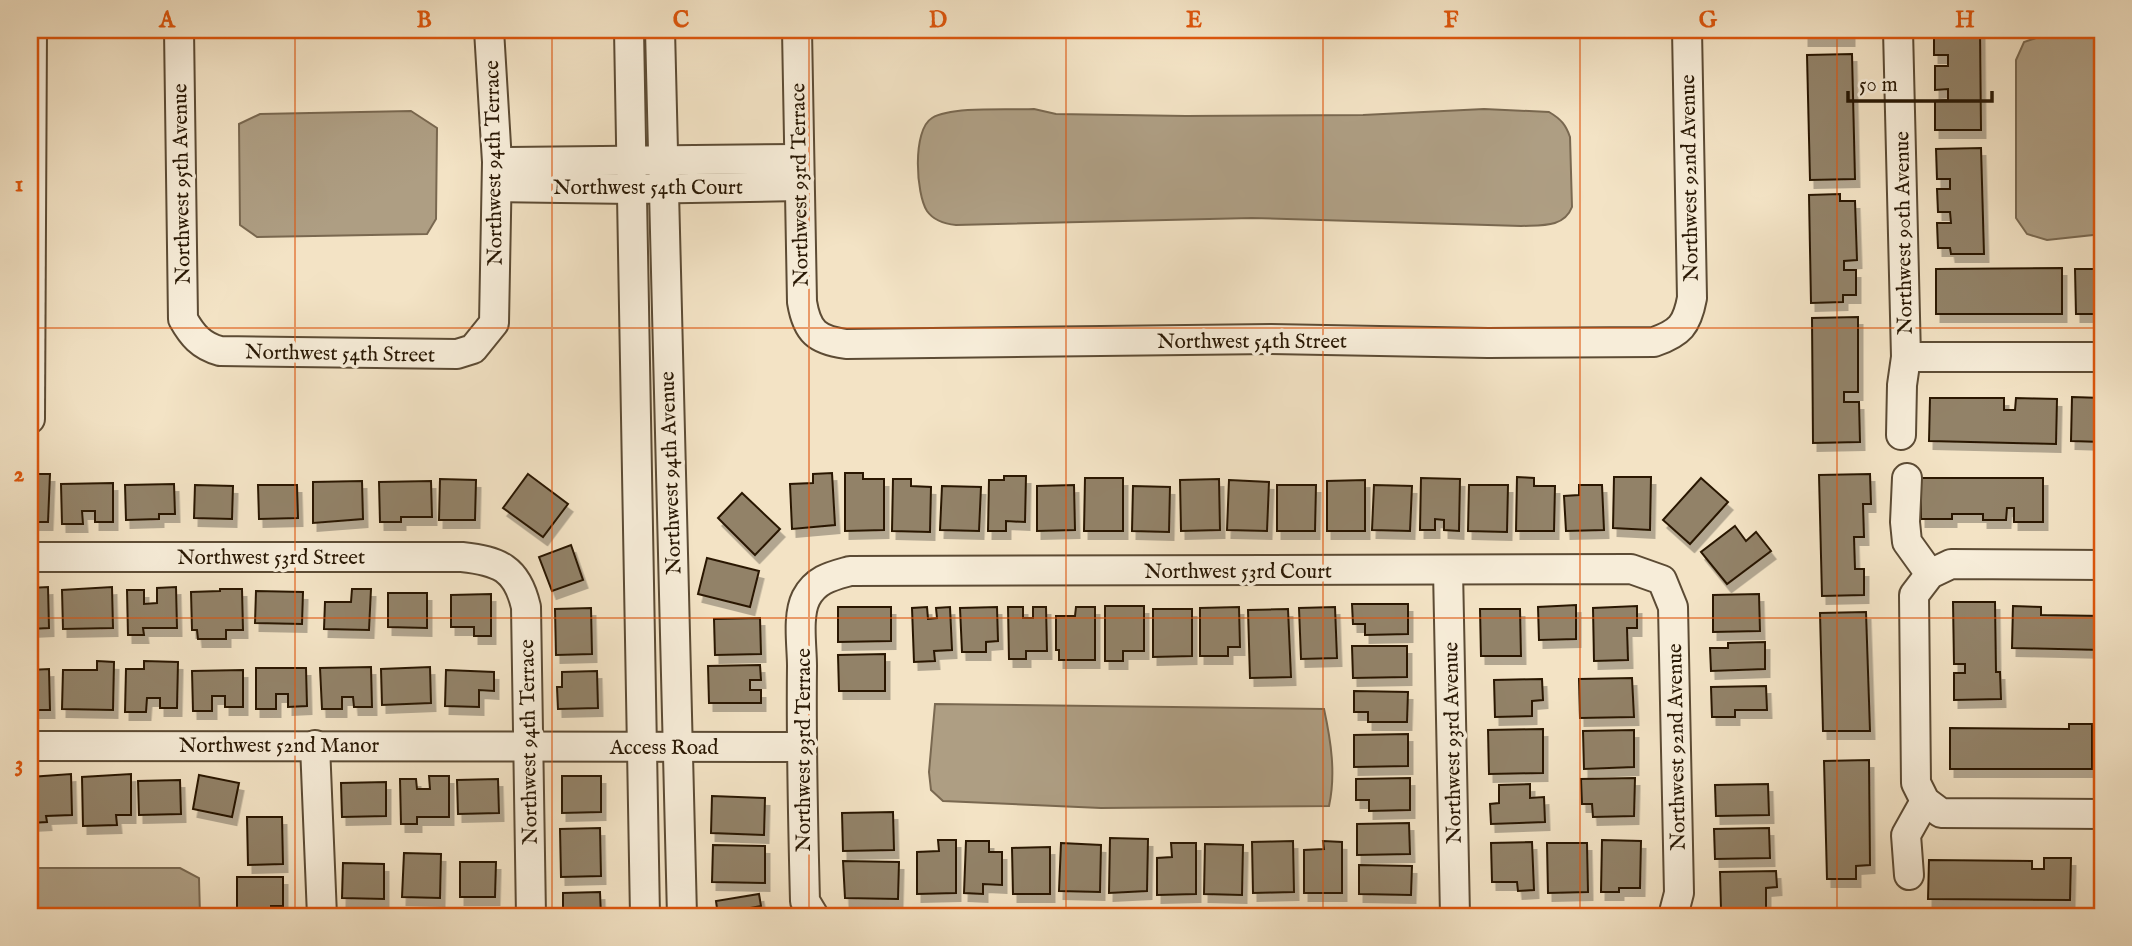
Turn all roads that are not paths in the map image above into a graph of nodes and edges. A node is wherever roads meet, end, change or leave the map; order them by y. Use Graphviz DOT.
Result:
graph roads {
  1 [pos="32,30"];
  2 [pos="179,30"];
  3 [pos="489,30"];
  4 [pos="629,30"];
  5 [pos="660,30"];
  6 [pos="797,30"];
  7 [pos="1687,30"];
  8 [pos="1898,30"];
  9 [pos="799,173"];
  10 [pos="497,175"];
  11 [pos="663,175"];
  12 [pos="632,176"];
  13 [pos="30,189"];
  14 [pos="1683,325"];
  15 [pos="192,335"];
  16 [pos="486,336"];
  17 [pos="817,336"];
  18 [pos="2102,356"];
  19 [pos="1906,357"];
  20 [pos="30,419"];
  21 [pos="1901,435"];
  22 [pos="1907,478"];
  23 [pos="30,557"];
  24 [pos="2102,565"];
  25 [pos="1448,570"];
  26 [pos="510,571"];
  27 [pos="1930,574"];
  28 [pos="1662,580"];
  29 [pos="815,584"];
  30 [pos="315,745"];
  31 [pos="528,745"];
  32 [pos="30,746"];
  33 [pos="642,747"];
  34 [pos="679,747"];
  35 [pos="800,747"];
  36 [pos="1925,801"];
  37 [pos="2102,814"];
  38 [pos="1909,875"];
  39 [pos="322,916"];
  40 [pos="531,916"];
  41 [pos="645,916"];
  42 [pos="682,916"];
  43 [pos="814,916"];
  44 [pos="1455,916"];
  45 [pos="1673,916"];
  1 -- 13 [label="street"];
  2 -- 15 [label="street, Northwest 95th Avenue"];
  3 -- 10 [label="street, Northwest 94th Terrace"];
  4 -- 12 [label="street, Northwest 94th Avenue"];
  5 -- 11 [label="street, Northwest 94th Avenue"];
  6 -- 9 [label="street, Northwest 93rd Terrace"];
  7 -- 14 [label="street, Northwest 92nd Avenue"];
  8 -- 19 [label="street, Northwest 90th Avenue"];
  9 -- 11 [label="street, Northwest 54th Court"];
  9 -- 17 [label="street, Northwest 93rd Terrace"];
  10 -- 12 [label="street, Northwest 54th Court"];
  10 -- 16 [label="street, Northwest 94th Terrace"];
  11 -- 12 [label="street, Northwest 54th Court"];
  11 -- 34 [label="street, Northwest 94th Avenue"];
  12 -- 33 [label="street, Northwest 94th Avenue"];
  13 -- 20 [label="street"];
  14 -- 17 [label="street, Northwest 54th Street"];
  15 -- 16 [label="street, Northwest 54th Street"];
  18 -- 19 [label="street"];
  19 -- 21 [label="street, Northwest 90th Avenue"];
  22 -- 27 [label="street"];
  23 -- 26 [label="street, Northwest 53rd Street"];
  24 -- 27 [label="street"];
  25 -- 28 [label="street, Northwest 53rd Court"];
  25 -- 29 [label="street, Northwest 53rd Court"];
  25 -- 44 [label="street, Northwest 93rd Avenue"];
  26 -- 31 [label="street, Northwest 94th Terrace"];
  27 -- 36 [label="street"];
  28 -- 45 [label="street, Northwest 92nd Avenue"];
  29 -- 35 [label="street, Northwest 93rd Terrace"];
  30 -- 31 [label="street, Northwest 52nd Manor"];
  30 -- 32 [label="street, Northwest 52nd Manor"];
  30 -- 39 [label="street"];
  31 -- 33 [label="street, Access Road"];
  31 -- 40 [label="street, Northwest 94th Terrace"];
  33 -- 34 [label="street, Access Road"];
  33 -- 41 [label="street, Northwest 94th Avenue"];
  34 -- 35 [label="street, Access Road"];
  34 -- 42 [label="street, Northwest 94th Avenue"];
  35 -- 43 [label="street, Northwest 93rd Terrace"];
  36 -- 37 [label="street"];
  36 -- 38 [label="street"];
}
